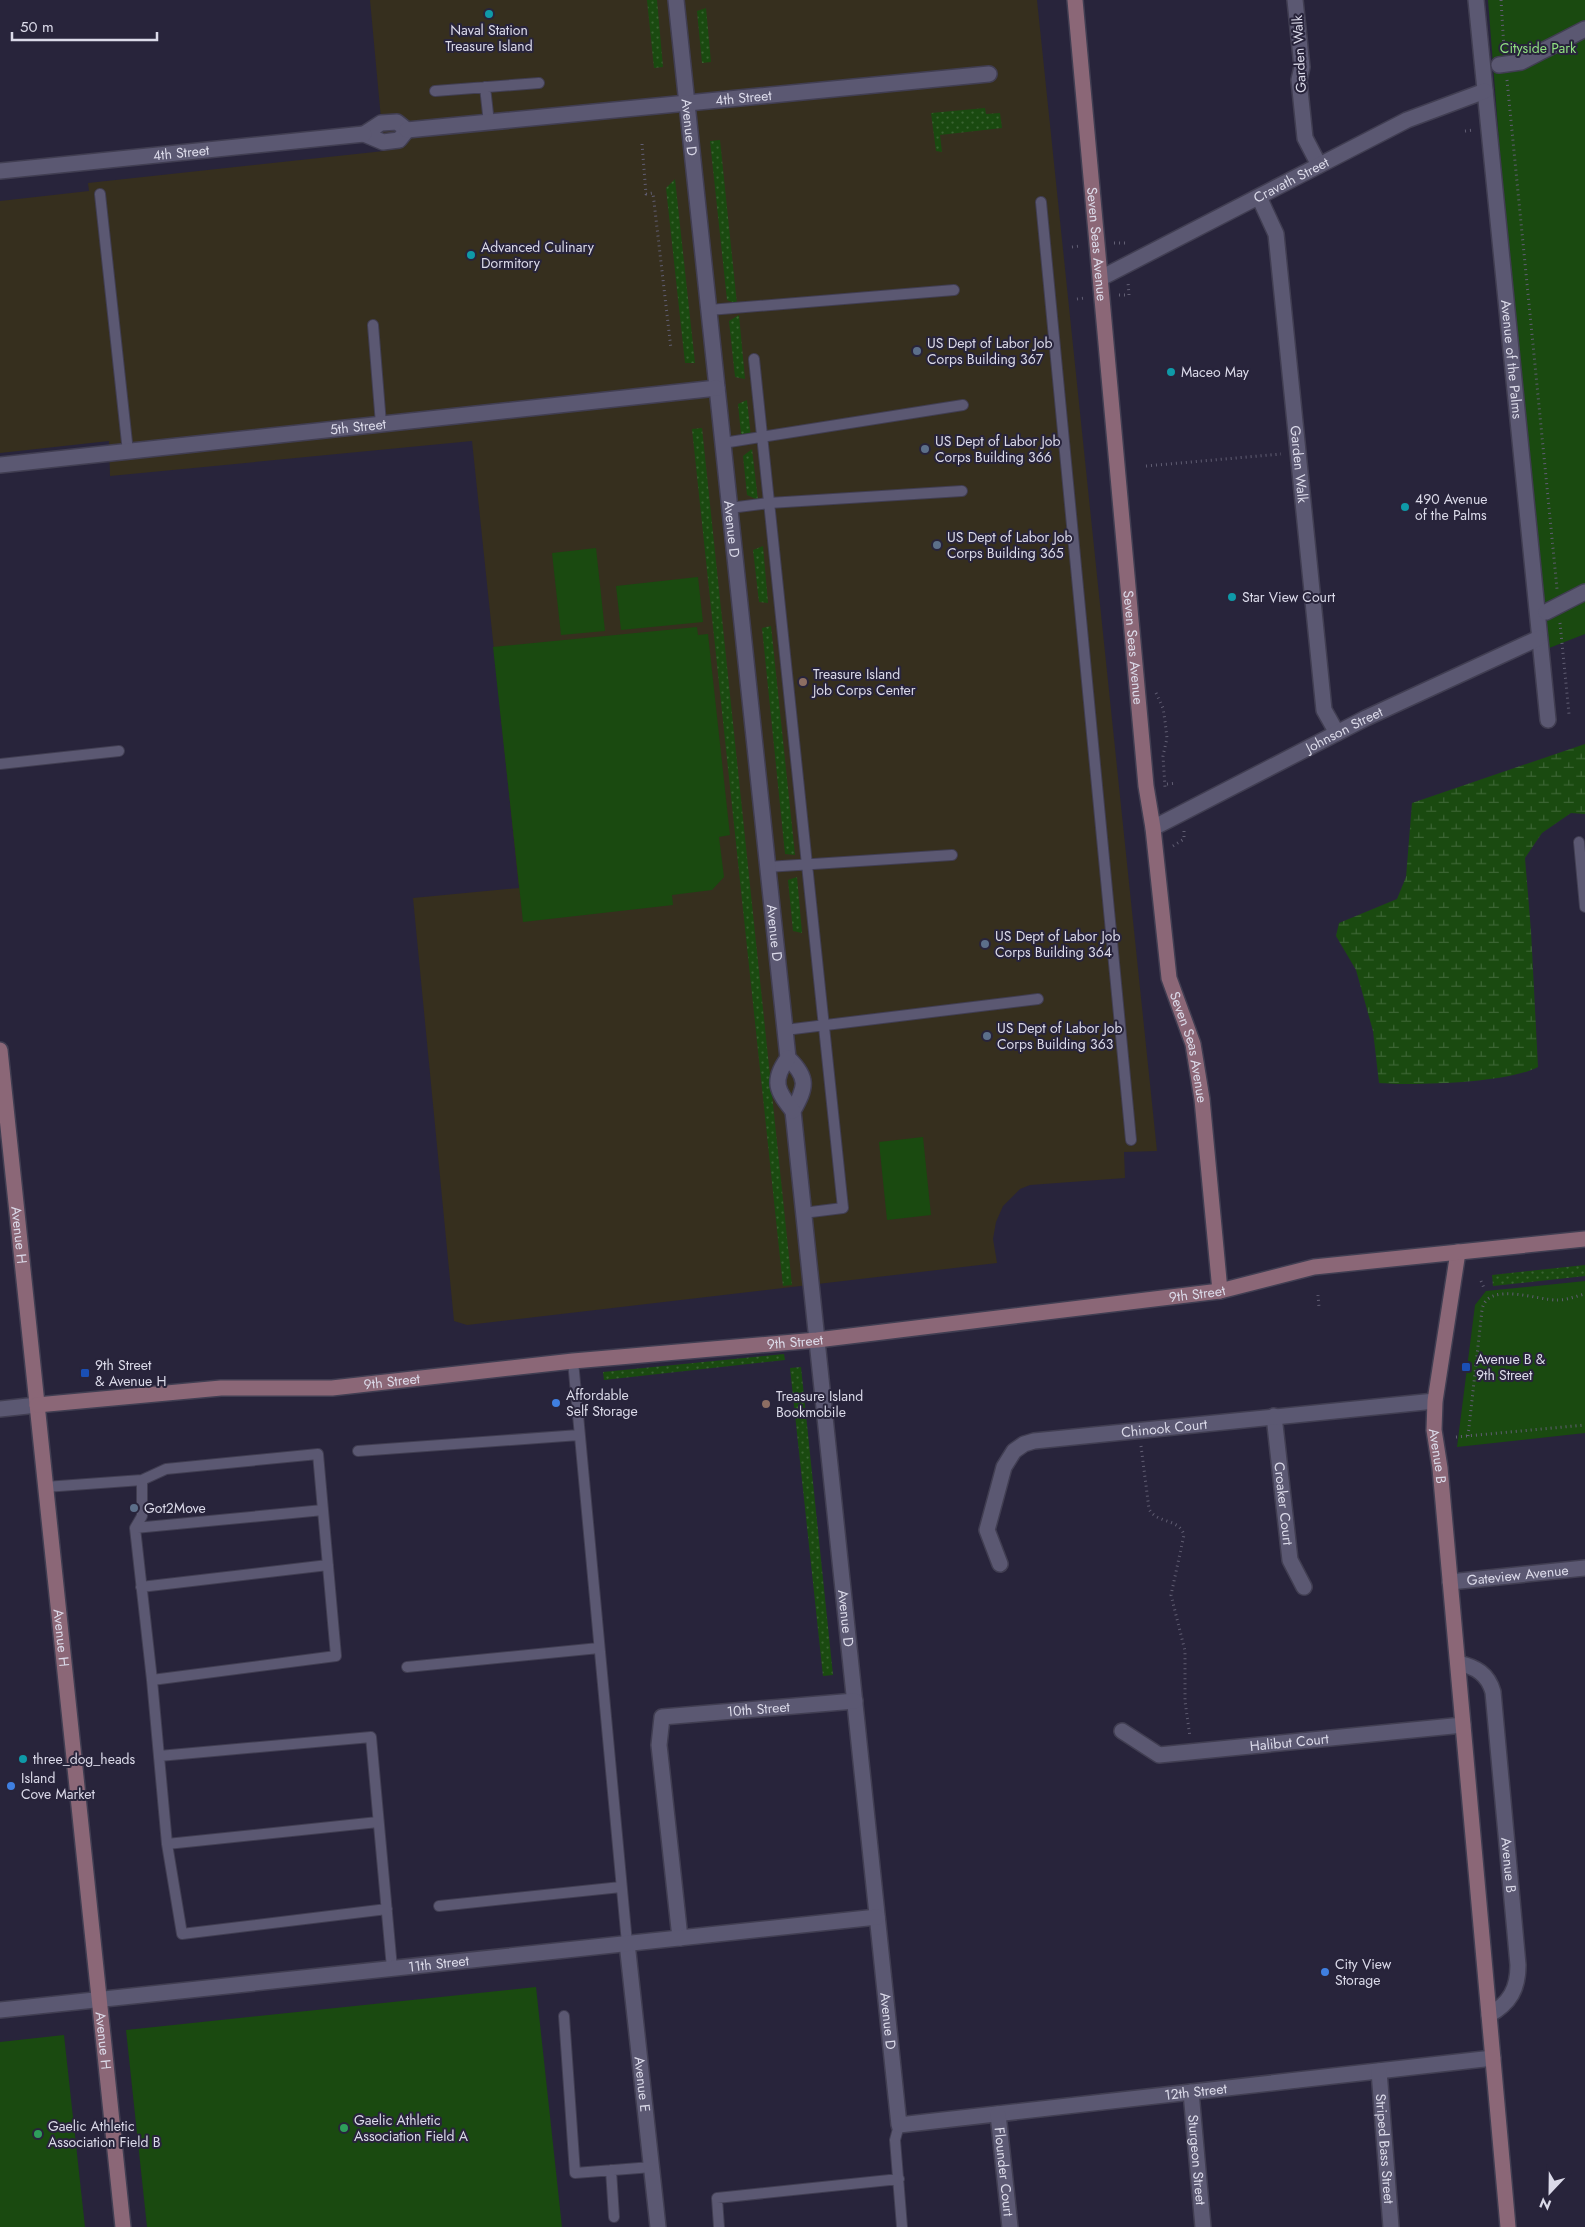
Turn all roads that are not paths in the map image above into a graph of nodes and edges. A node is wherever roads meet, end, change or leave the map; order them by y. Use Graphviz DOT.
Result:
graph roads {
  1 [pos="676,0"];
  2 [pos="1074,0"];
  3 [pos="1295,0"];
  4 [pos="1476,0"];
  5 [pos="1585,29"];
  6 [pos="1502,64"];
  7 [pos="989,74"];
  8 [pos="539,83"];
  9 [pos="485,87"];
  10 [pos="435,91"];
  11 [pos="1485,91"];
  12 [pos="687,103"];
  13 [pos="489,122"];
  14 [pos="1319,165"];
  15 [pos="0,171"];
  16 [pos="100,194"];
  17 [pos="1259,197"];
  18 [pos="1040,202"];
  19 [pos="1101,278"];
  20 [pos="954,290"];
  21 [pos="709,310"];
  22 [pos="372,325"];
  23 [pos="754,359"];
  24 [pos="717,388"];
  25 [pos="963,405"];
  26 [pos="381,424"];
  27 [pos="762,437"];
  28 [pos="723,443"];
  29 [pos="128,452"];
  30 [pos="0,465"];
  31 [pos="962,491"];
  32 [pos="769,503"];
  33 [pos="730,508"];
  34 [pos="1585,592"];
  35 [pos="1552,609"];
  36 [pos="1539,638"];
  37 [pos="1548,720"];
  38 [pos="1337,733"];
  39 [pos="119,751"];
  40 [pos="0,764"];
  41 [pos="1153,828"];
  42 [pos="1579,842"];
  43 [pos="952,855"];
  44 [pos="807,864"];
  45 [pos="768,867"];
  46 [pos="1583,868"];
  47 [pos="1585,907"];
  48 [pos="1038,999"];
  49 [pos="824,1025"];
  50 [pos="785,1030"];
  51 [pos="0,1050"];
  52 [pos="788,1058"];
  53 [pos="793,1111"];
  54 [pos="3,1113"];
  55 [pos="1131,1140"];
  56 [pos="803,1213"];
  57 [pos="1585,1239"];
  58 [pos="1458,1252"];
  59 [pos="1220,1290"];
  60 [pos="817,1340"];
  61 [pos="572,1361"];
  62 [pos="1435,1401"];
  63 [pos="37,1404"];
  64 [pos="0,1409"];
  65 [pos="1274,1416"];
  66 [pos="580,1435"];
  67 [pos="358,1451"];
  68 [pos="142,1480"];
  69 [pos="45,1487"];
  70 [pos="322,1510"];
  71 [pos="135,1528"];
  72 [pos="1000,1564"];
  73 [pos="328,1565"];
  74 [pos="1585,1568"];
  75 [pos="1450,1582"];
  76 [pos="141,1587"];
  77 [pos="1304,1587"];
  78 [pos="599,1648"];
  79 [pos="1458,1663"];
  80 [pos="406,1667"];
  81 [pos="152,1680"];
  82 [pos="855,1701"];
  83 [pos="1463,1725"];
  84 [pos="1122,1731"];
  85 [pos="159,1756"];
  86 [pos="378,1822"];
  87 [pos="167,1844"];
  88 [pos="621,1887"];
  89 [pos="439,1906"];
  90 [pos="387,1909"];
  91 [pos="878,1917"];
  92 [pos="680,1938"];
  93 [pos="627,1943"];
  94 [pos="392,1968"];
  95 [pos="99,1999"];
  96 [pos="0,2010"];
  97 [pos="1489,2015"];
  98 [pos="564,2016"];
  99 [pos="1493,2058"];
  100 [pos="1378,2071"];
  101 [pos="1191,2092"];
  102 [pos="998,2114"];
  103 [pos="899,2125"];
  104 [pos="652,2168"];
  105 [pos="611,2170"];
  106 [pos="899,2179"];
  107 [pos="614,2217"];
  108 [pos="123,2227"];
  109 [pos="658,2227"];
  110 [pos="719,2227"];
  111 [pos="897,2227"];
  112 [pos="902,2227"];
  113 [pos="1010,2227"];
  114 [pos="1203,2227"];
  115 [pos="1391,2227"];
  116 [pos="1508,2227"];
  1 -- 12 [label="street, Avenue D"];
  2 -- 19 [label="street, Seven Seas Avenue"];
  3 -- 14 [label="street, Garden Walk"];
  4 -- 11 [label="street, Avenue of the Palms"];
  5 -- 6 [label="street"];
  7 -- 12 [label="street, 4th Street"];
  8 -- 9 [label="lane"];
  9 -- 10 [label="lane"];
  9 -- 13 [label="lane"];
  11 -- 14 [label="street, Cravath Street"];
  11 -- 36 [label="street, Avenue of the Palms"];
  12 -- 13 [label="street, 4th Street"];
  12 -- 21 [label="street, Avenue D"];
  13 -- 15 [label="street, 4th Street"];
  14 -- 17 [label="street, Cravath Street"];
  16 -- 29 [label="lane"];
  17 -- 19 [label="street, Cravath Street"];
  17 -- 38 [label="street, Garden Walk"];
  18 -- 55 [label="lane"];
  19 -- 41 [label="street, Seven Seas Avenue"];
  20 -- 21 [label="lane"];
  21 -- 24 [label="street, Avenue D"];
  22 -- 26 [label="lane"];
  23 -- 27 [label="lane"];
  24 -- 26 [label="street, 5th Street"];
  24 -- 28 [label="street, Avenue D"];
  25 -- 27 [label="lane"];
  26 -- 29 [label="street, 5th Street"];
  27 -- 28 [label="lane"];
  27 -- 32 [label="lane"];
  28 -- 33 [label="street, Avenue D"];
  29 -- 30 [label="street, 5th Street"];
  31 -- 32 [label="lane"];
  32 -- 33 [label="lane"];
  32 -- 44 [label="lane"];
  33 -- 45 [label="street, Avenue D"];
  34 -- 35 [label="street"];
  36 -- 37 [label="street, Avenue of the Palms"];
  36 -- 38 [label="street, Johnson Street"];
  38 -- 41 [label="street, Johnson Street"];
  39 -- 40 [label="lane"];
  41 -- 59 [label="street, Seven Seas Avenue"];
  42 -- 46 [label="lane"];
  43 -- 44 [label="lane"];
  44 -- 45 [label="lane"];
  44 -- 49 [label="lane"];
  45 -- 50 [label="street, Avenue D"];
  46 -- 47 [label="lane"];
  48 -- 49 [label="lane"];
  49 -- 50 [label="lane"];
  49 -- 56 [label="lane"];
  50 -- 52 [label="street, Avenue D"];
  51 -- 54 [label="street, Avenue H"];
  52 -- 53 [label="street, Avenue D"];
  52 -- 53 [label="street, Avenue D"];
  53 -- 56 [label="street, Avenue D"];
  54 -- 63 [label="street, Avenue H"];
  56 -- 60 [label="street, Avenue D"];
  57 -- 58 [label="street, 9th Street"];
  58 -- 59 [label="street, 9th Street"];
  58 -- 62 [label="street, Avenue B"];
  59 -- 60 [label="street, 9th Street"];
  60 -- 61 [label="street, 9th Street"];
  60 -- 82 [label="street, Avenue D"];
  61 -- 63 [label="street, 9th Street"];
  61 -- 66 [label="lane"];
  62 -- 65 [label="street, Chinook Court"];
  62 -- 75 [label="street, Avenue B"];
  63 -- 64 [label="street, 9th Street"];
  63 -- 69 [label="street, Avenue H"];
  65 -- 72 [label="street, Chinook Court"];
  65 -- 77 [label="street, Croaker Court"];
  66 -- 67 [label="lane"];
  66 -- 78 [label="lane"];
  68 -- 69 [label="lane"];
  68 -- 70 [label="lane"];
  68 -- 71 [label="lane"];
  69 -- 95 [label="street, Avenue H"];
  70 -- 71 [label="lane"];
  70 -- 73 [label="lane"];
  71 -- 76 [label="lane"];
  73 -- 76 [label="lane"];
  73 -- 81 [label="lane"];
  74 -- 75 [label="street, Gateview Avenue"];
  75 -- 79 [label="street, Avenue B"];
  76 -- 81 [label="lane"];
  78 -- 80 [label="lane"];
  78 -- 88 [label="lane"];
  79 -- 83 [label="street, Avenue B"];
  79 -- 97 [label="street, Avenue B"];
  81 -- 85 [label="lane"];
  82 -- 91 [label="street, Avenue D"];
  82 -- 92 [label="street, 10th Street"];
  83 -- 84 [label="street, Halibut Court"];
  83 -- 97 [label="street, Avenue B"];
  85 -- 86 [label="lane"];
  85 -- 87 [label="lane"];
  86 -- 87 [label="lane"];
  86 -- 90 [label="lane"];
  87 -- 90 [label="lane"];
  88 -- 89 [label="lane"];
  88 -- 93 [label="lane"];
  90 -- 94 [label="lane"];
  91 -- 92 [label="street, 11th Street"];
  91 -- 103 [label="street, Avenue D"];
  92 -- 93 [label="street, 11th Street"];
  93 -- 94 [label="street, 11th Street"];
  93 -- 104 [label="street, Avenue E"];
  94 -- 95 [label="street, 11th Street"];
  95 -- 96 [label="street, 11th Street"];
  95 -- 108 [label="street, Avenue H"];
  97 -- 99 [label="street, Avenue B"];
  98 -- 105 [label="lane"];
  99 -- 100 [label="street, 12th Street"];
  99 -- 116 [label="street, Avenue B"];
  100 -- 101 [label="street, 12th Street"];
  100 -- 115 [label="street, Striped Bass Street"];
  101 -- 102 [label="street, 12th Street"];
  101 -- 114 [label="street, Sturgeon Street"];
  102 -- 103 [label="street, 12th Street"];
  102 -- 113 [label="street, Flounder Court"];
  103 -- 106 [label="lane"];
  104 -- 105 [label="lane"];
  104 -- 109 [label="street, Avenue E"];
  105 -- 107 [label="lane"];
  106 -- 110 [label="lane"];
  106 -- 112 [label="lane"];
  111 -- 112 [label="lane"];
}
